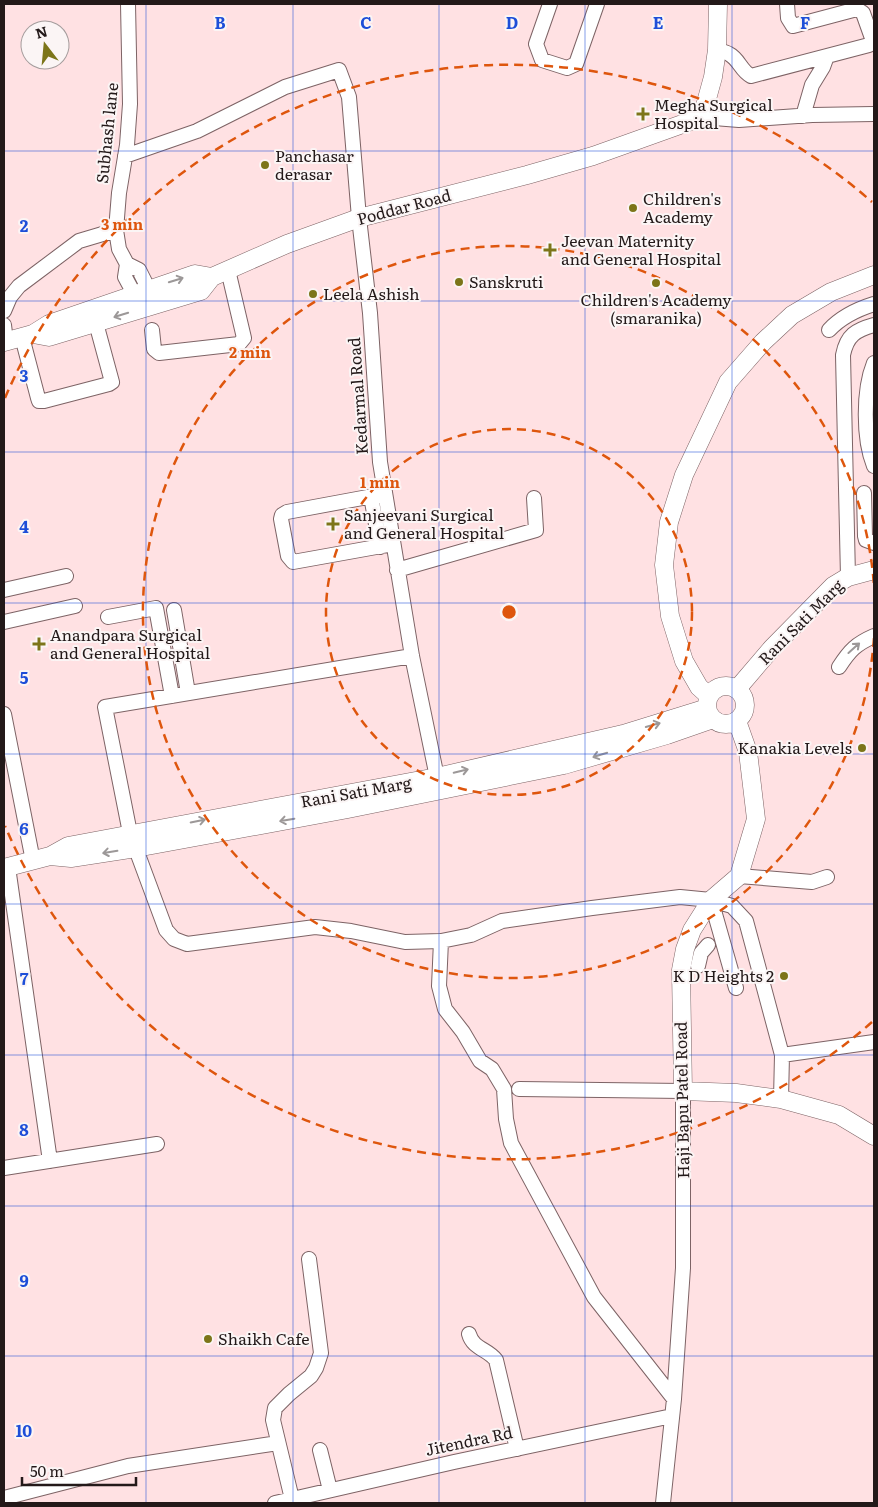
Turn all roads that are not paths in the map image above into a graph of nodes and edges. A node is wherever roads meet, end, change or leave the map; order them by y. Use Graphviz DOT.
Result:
graph roads {
  1 [pos="128,4"];
  2 [pos="550,4"];
  3 [pos="597,4"];
  4 [pos="718,4"];
  5 [pos="787,4"];
  6 [pos="717,50"];
  7 [pos="827,56"];
  8 [pos="874,114"];
  9 [pos="803,116"];
  10 [pos="702,117"];
  11 [pos="125,156"];
  12 [pos="359,218"];
  13 [pos="116,230"];
  14 [pos="220,274"];
  15 [pos="874,275"];
  16 [pos="145,299"];
  17 [pos="874,304"];
  18 [pos="4,311"];
  19 [pos="96,323"];
  20 [pos="874,326"];
  21 [pos="152,330"];
  22 [pos="829,330"];
  23 [pos="14,336"];
  24 [pos="874,363"];
  25 [pos="874,466"];
  26 [pos="864,494"];
  27 [pos="378,495"];
  28 [pos="534,498"];
  29 [pos="874,544"];
  30 [pos="387,546"];
  31 [pos="397,570"];
  32 [pos="874,570"];
  33 [pos="66,576"];
  34 [pos="848,577"];
  35 [pos="4,590"];
  36 [pos="75,606"];
  37 [pos="174,610"];
  38 [pos="108,616"];
  39 [pos="4,622"];
  40 [pos="874,636"];
  41 [pos="412,656"];
  42 [pos="839,667"];
  43 [pos="737,689"];
  44 [pos="188,693"];
  45 [pos="172,696"];
  46 [pos="710,708"];
  47 [pos="4,714"];
  48 [pos="737,721"];
  49 [pos="438,783"];
  50 [pos="133,841"];
  51 [pos="42,859"];
  52 [pos="6,868"];
  53 [pos="739,876"];
  54 [pos="827,877"];
  55 [pos="711,900"];
  56 [pos="441,941"];
  57 [pos="708,945"];
  58 [pos="680,970"];
  59 [pos="736,988"];
  60 [pos="874,1042"];
  61 [pos="782,1055"];
  62 [pos="518,1089"];
  63 [pos="683,1092"];
  64 [pos="781,1099"];
  65 [pos="874,1136"];
  66 [pos="158,1144"];
  67 [pos="50,1161"];
  68 [pos="4,1168"];
  69 [pos="309,1259"];
  70 [pos="469,1334"];
  71 [pos="674,1400"];
  72 [pos="672,1416"];
  73 [pos="278,1443"];
  74 [pos="517,1449"];
  75 [pos="320,1450"];
  76 [pos="330,1490"];
  77 [pos="4,1498"];
  78 [pos="292,1498"];
  79 [pos="275,1503"];
  80 [pos="663,1503"];
  1 -- 11 [label="street, Subhash lane"];
  2 -- 3 [label="street"];
  4 -- 6 [label="street"];
  5 -- 7 [label="street"];
  6 -- 7 [label="street"];
  6 -- 10 [label="street"];
  7 -- 9 [label="street"];
  8 -- 9 [label="street"];
  9 -- 10 [label="street"];
  10 -- 12 [label="street, Poddar Road"];
  11 -- 12 [label="street, Kedarmal Road"];
  11 -- 13 [label="street, Subhash lane"];
  12 -- 14 [label="street, Poddar Road"];
  12 -- 27 [label="street, Kedarmal Road"];
  13 -- 16 [label="street, Subhash lane"];
  13 -- 18 [label="street"];
  14 -- 16 [label="street, Poddar Road"];
  14 -- 21 [label="street"];
  15 -- 46 [label="street"];
  16 -- 19 [label="street, one-way"];
  16 -- 23 [label="street, Poddar Road"];
  17 -- 22 [label="street"];
  19 -- 23 [label="street"];
  19 -- 23 [label="street"];
  20 -- 34 [label="street"];
  24 -- 25 [label="street"];
  26 -- 29 [label="street"];
  27 -- 30 [label="street, Kedarmal Road"];
  27 -- 30 [label="street"];
  28 -- 31 [label="street"];
  30 -- 31 [label="street, Kedarmal Road"];
  31 -- 41 [label="street, Kedarmal Road"];
  32 -- 34 [label="street, Rani Sati Marg"];
  33 -- 35 [label="street"];
  34 -- 43 [label="street, Rani Sati Marg"];
  36 -- 39 [label="street"];
  37 -- 44 [label="street"];
  38 -- 45 [label="street"];
  42 -- 40 [label="street, one-way"];
  41 -- 44 [label="street"];
  41 -- 49 [label="street, Kedarmal Road"];
  43 -- 46 [label="street"];
  43 -- 48 [label="street"];
  44 -- 45 [label="street"];
  45 -- 50 [label="street"];
  46 -- 48 [label="street"];
  46 -- 49 [label="street, Rani Sati Marg"];
  47 -- 51 [label="street"];
  48 -- 53 [label="street"];
  49 -- 50 [label="street, Rani Sati Marg"];
  50 -- 51 [label="street, Rani Sati Marg"];
  50 -- 56 [label="street"];
  51 -- 52 [label="street, Rani Sati Marg"];
  52 -- 67 [label="street"];
  53 -- 54 [label="street"];
  53 -- 55 [label="street, Haji Bapu Patel Road"];
  55 -- 56 [label="street"];
  55 -- 58 [label="street, Haji Bapu Patel Road"];
  55 -- 59 [label="street"];
  55 -- 61 [label="street"];
  56 -- 71 [label="street"];
  57 -- 58 [label="street"];
  58 -- 63 [label="street, Haji Bapu Patel Road"];
  60 -- 61 [label="street"];
  61 -- 64 [label="street"];
  62 -- 63 [label="street"];
  63 -- 64 [label="street"];
  63 -- 71 [label="street, Haji Bapu Patel Road"];
  64 -- 65 [label="street"];
  66 -- 67 [label="street"];
  67 -- 68 [label="street"];
  69 -- 73 [label="street"];
  70 -- 74 [label="street"];
  71 -- 72 [label="street, Haji Bapu Patel Road"];
  72 -- 74 [label="street, Jitendra Rd"];
  72 -- 80 [label="street, Haji Bapu Patel Road"];
  73 -- 77 [label="street"];
  73 -- 78 [label="street"];
  74 -- 76 [label="street, Jitendra Rd"];
  75 -- 76 [label="street"];
  76 -- 78 [label="street, Jitendra Rd"];
  78 -- 79 [label="street, Jitendra Rd"];
}
